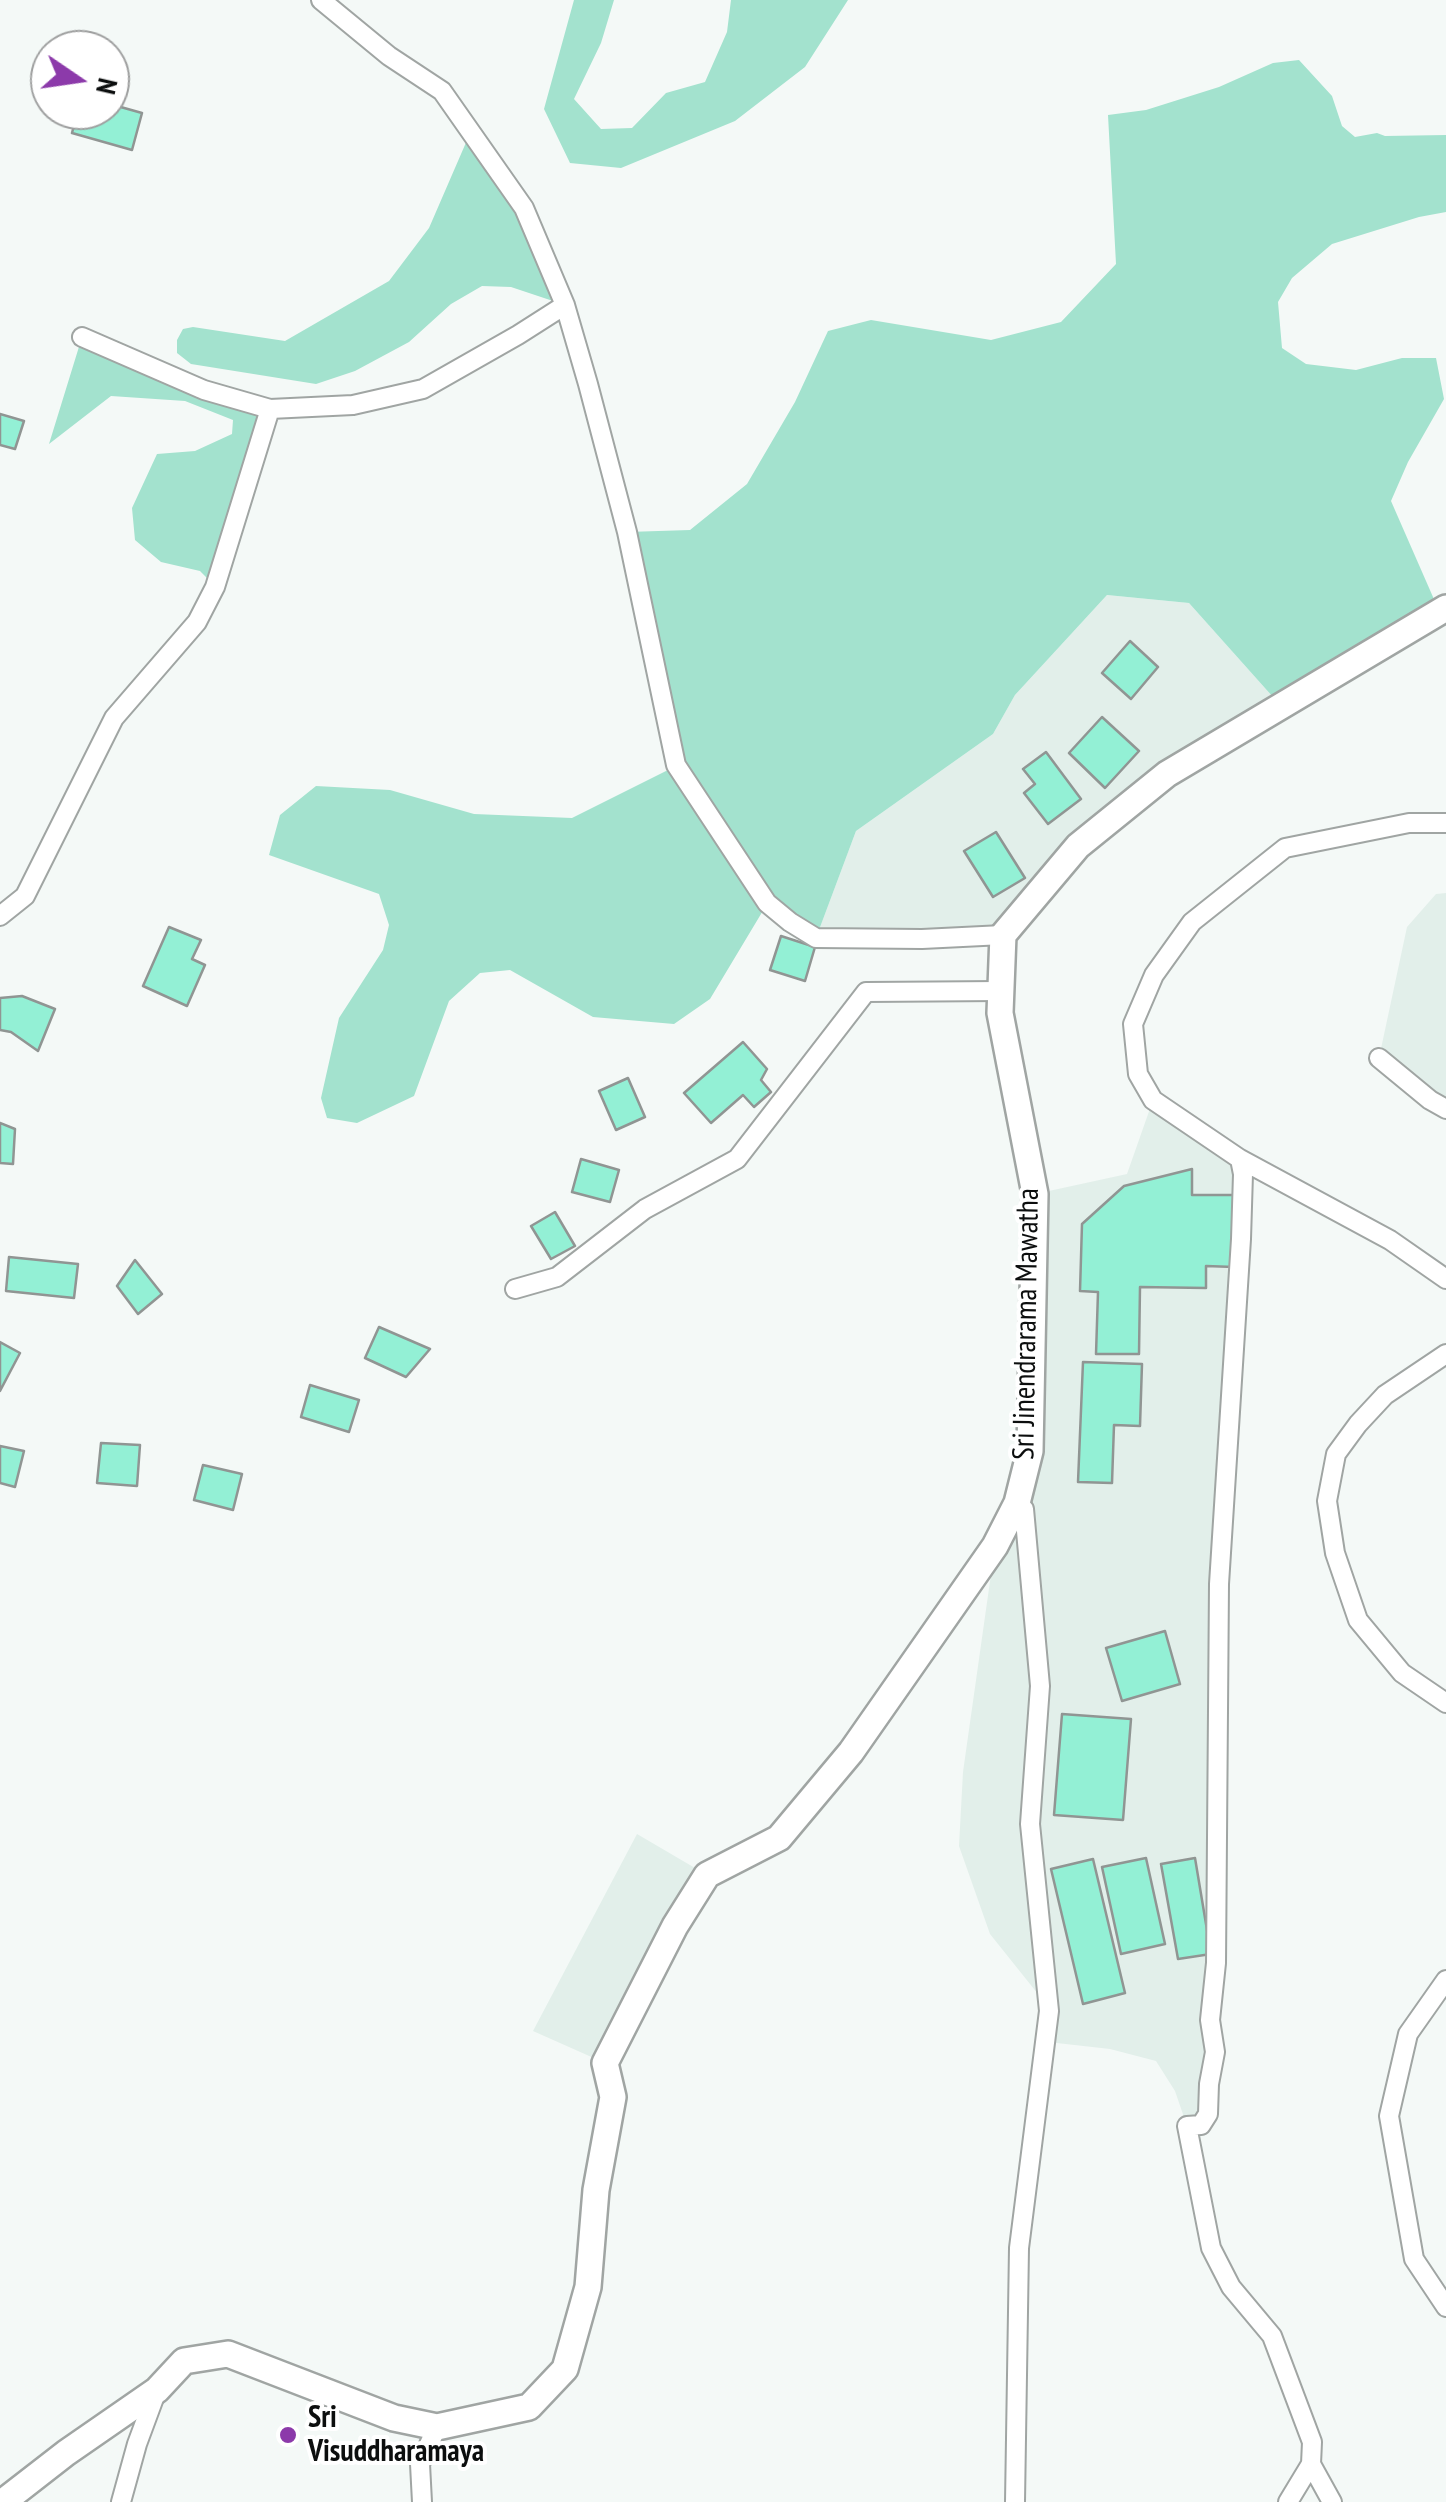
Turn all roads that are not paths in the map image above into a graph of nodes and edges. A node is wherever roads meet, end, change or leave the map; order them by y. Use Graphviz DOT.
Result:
graph roads {
  1 [pos="321,0"];
  2 [pos="564,305"];
  3 [pos="82,337"];
  4 [pos="270,410"];
  5 [pos="1446,608"];
  6 [pos="1446,823"];
  7 [pos="0,916"];
  8 [pos="1003,935"];
  9 [pos="1000,991"];
  10 [pos="1379,1058"];
  11 [pos="1446,1109"];
  12 [pos="1240,1159"];
  13 [pos="1446,1279"];
  14 [pos="515,1289"];
  15 [pos="1446,1354"];
  16 [pos="1017,1503"];
  17 [pos="1446,1703"];
  18 [pos="1446,1980"];
  19 [pos="1446,2307"];
  20 [pos="157,2390"];
  21 [pos="437,2427"];
  22 [pos="1311,2464"];
  23 [pos="3,2502"];
  24 [pos="122,2502"];
  25 [pos="422,2502"];
  26 [pos="1015,2502"];
  27 [pos="1288,2502"];
  28 [pos="1332,2502"];
  1 -- 2 [label="street"];
  2 -- 4 [label="street"];
  2 -- 8 [label="street"];
  3 -- 4 [label="street"];
  4 -- 7 [label="street"];
  5 -- 8 [label="main road"];
  6 -- 12 [label="street"];
  8 -- 9 [label="main road, Sri Jinendrarama Mawatha"];
  9 -- 14 [label="street"];
  9 -- 16 [label="main road, Sri Jinendrarama Mawatha"];
  10 -- 11 [label="street"];
  12 -- 13 [label="street"];
  12 -- 22 [label="street"];
  15 -- 17 [label="street"];
  16 -- 21 [label="main road, Sri Jinendrarama Mawatha"];
  16 -- 26 [label="street"];
  18 -- 19 [label="street"];
  20 -- 21 [label="main road"];
  20 -- 23 [label="main road"];
  20 -- 24 [label="street"];
  21 -- 25 [label="street"];
  22 -- 27 [label="street"];
  22 -- 28 [label="street"];
}
